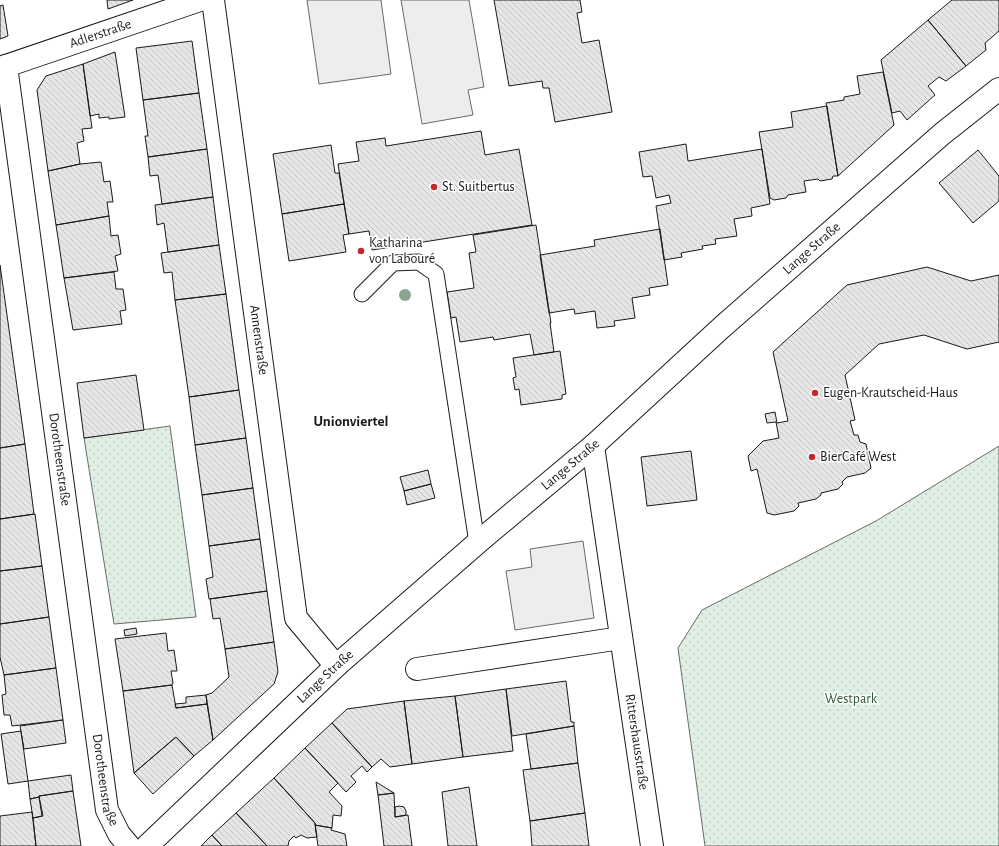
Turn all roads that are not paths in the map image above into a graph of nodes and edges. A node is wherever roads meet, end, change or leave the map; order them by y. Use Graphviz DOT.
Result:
graph roads {
  1 [pos="200,0"];
  2 [pos="213,0"];
  3 [pos="3,67"];
  4 [pos="999,89"];
  5 [pos="362,294"];
  6 [pos="593,446"];
  7 [pos="477,543"];
  8 [pos="621,638"];
  9 [pos="336,666"];
  10 [pos="417,669"];
  11 [pos="129,846"];
  12 [pos="147,846"];
  13 [pos="652,846"];
  1 -- 3 [label="street, Adlerstraße"];
  2 -- 9 [label="street, Annenstraße"];
  3 -- 11 [label="street, Dorotheenstraße"];
  4 -- 6 [label="street, Lange Straße"];
  5 -- 7 [label="lane"];
  6 -- 7 [label="street, Lange Straße"];
  6 -- 8 [label="street, Rittershausstraße"];
  7 -- 9 [label="street, Lange Straße"];
  8 -- 10 [label="street"];
  8 -- 13 [label="street, Rittershausstraße"];
  9 -- 12 [label="street, Lange Straße"];
}
